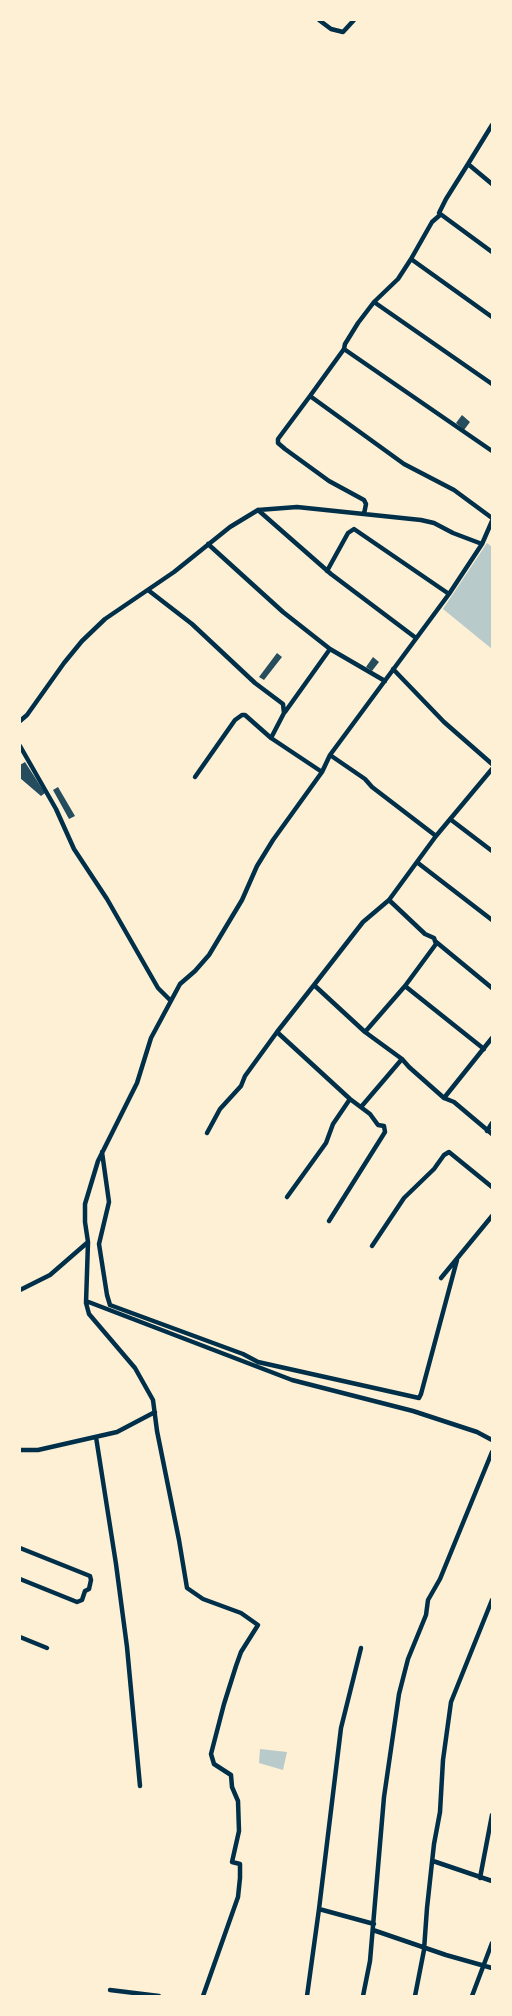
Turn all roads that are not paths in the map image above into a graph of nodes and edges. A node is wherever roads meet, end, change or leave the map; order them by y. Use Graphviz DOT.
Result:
graph roads {
  1 [pos="319,20"];
  2 [pos="354,20"];
  3 [pos="492,124"];
  4 [pos="468,164"];
  5 [pos="492,184"];
  6 [pos="440,215"];
  7 [pos="492,252"];
  8 [pos="411,259"];
  9 [pos="374,302"];
  10 [pos="492,317"];
  11 [pos="344,349"];
  12 [pos="492,384"];
  13 [pos="310,396"];
  14 [pos="492,451"];
  15 [pos="258,510"];
  16 [pos="364,514"];
  17 [pos="492,520"];
  18 [pos="208,544"];
  19 [pos="482,544"];
  20 [pos="327,571"];
  21 [pos="148,590"];
  22 [pos="449,594"];
  23 [pos="416,638"];
  24 [pos="330,648"];
  25 [pos="393,669"];
  26 [pos="385,681"];
  27 [pos="284,713"];
  28 [pos="20,721"];
  29 [pos="271,738"];
  30 [pos="20,746"];
  31 [pos="25,755"];
  32 [pos="330,755"];
  33 [pos="20,761"];
  34 [pos="492,764"];
  35 [pos="492,769"];
  36 [pos="322,772"];
  37 [pos="195,777"];
  38 [pos="450,819"];
  39 [pos="436,836"];
  40 [pos="492,851"];
  41 [pos="418,863"];
  42 [pos="388,900"];
  43 [pos="492,920"];
  44 [pos="435,941"];
  45 [pos="314,985"];
  46 [pos="405,986"];
  47 [pos="492,988"];
  48 [pos="171,1001"];
  49 [pos="278,1032"];
  50 [pos="365,1032"];
  51 [pos="492,1038"];
  52 [pos="484,1049"];
  53 [pos="402,1059"];
  54 [pos="444,1098"];
  55 [pos="350,1099"];
  56 [pos="361,1107"];
  57 [pos="492,1123"];
  58 [pos="487,1131"];
  59 [pos="207,1133"];
  60 [pos="492,1134"];
  61 [pos="102,1152"];
  62 [pos="492,1187"];
  63 [pos="287,1197"];
  64 [pos="492,1216"];
  65 [pos="329,1221"];
  66 [pos="88,1242"];
  67 [pos="372,1245"];
  68 [pos="457,1260"];
  69 [pos="441,1278"];
  70 [pos="20,1290"];
  71 [pos="86,1301"];
  72 [pos="155,1412"];
  73 [pos="96,1437"];
  74 [pos="492,1440"];
  75 [pos="20,1450"];
  76 [pos="492,1452"];
  77 [pos="20,1548"];
  78 [pos="20,1579"];
  79 [pos="492,1600"];
  80 [pos="20,1637"];
  81 [pos="47,1648"];
  82 [pos="361,1648"];
  83 [pos="140,1786"];
  84 [pos="492,1815"];
  85 [pos="433,1861"];
  86 [pos="480,1878"];
  87 [pos="492,1881"];
  88 [pos="319,1909"];
  89 [pos="374,1927"];
  90 [pos="492,1943"];
  91 [pos="424,1947"];
  92 [pos="484,1966"];
  93 [pos="492,1968"];
  94 [pos="110,1990"];
  95 [pos="159,1996"];
  96 [pos="203,1996"];
  97 [pos="307,1996"];
  98 [pos="363,1996"];
  99 [pos="415,1996"];
  100 [pos="472,1996"];
  1 -- 2 [label="street"];
  3 -- 4 [label="street"];
  4 -- 5 [label="street"];
  4 -- 6 [label="street"];
  6 -- 7 [label="street"];
  6 -- 8 [label="street"];
  8 -- 9 [label="street"];
  8 -- 10 [label="street"];
  9 -- 11 [label="street"];
  9 -- 12 [label="street"];
  11 -- 13 [label="street"];
  11 -- 14 [label="street"];
  13 -- 16 [label="street"];
  13 -- 17 [label="street"];
  15 -- 16 [label="street"];
  15 -- 18 [label="street"];
  15 -- 20 [label="street"];
  16 -- 19 [label="street"];
  17 -- 19 [label="street"];
  18 -- 21 [label="street"];
  18 -- 24 [label="street"];
  19 -- 22 [label="street"];
  20 -- 22 [label="street"];
  20 -- 23 [label="street"];
  21 -- 27 [label="street"];
  21 -- 28 [label="street"];
  22 -- 23 [label="street"];
  23 -- 25 [label="street"];
  24 -- 26 [label="street"];
  24 -- 27 [label="street"];
  25 -- 26 [label="street"];
  25 -- 34 [label="street"];
  26 -- 32 [label="street"];
  27 -- 29 [label="street"];
  29 -- 36 [label="street"];
  29 -- 37 [label="street"];
  30 -- 31 [label="street"];
  31 -- 33 [label="street"];
  31 -- 48 [label="street"];
  32 -- 36 [label="street"];
  32 -- 39 [label="street"];
  35 -- 38 [label="street"];
  36 -- 48 [label="street"];
  38 -- 39 [label="street"];
  38 -- 40 [label="street"];
  39 -- 41 [label="street"];
  41 -- 42 [label="street"];
  41 -- 43 [label="street"];
  42 -- 44 [label="street"];
  42 -- 45 [label="street"];
  44 -- 46 [label="street"];
  44 -- 47 [label="street"];
  45 -- 49 [label="street"];
  45 -- 50 [label="street"];
  46 -- 50 [label="street"];
  46 -- 52 [label="street"];
  48 -- 61 [label="street"];
  49 -- 55 [label="street"];
  49 -- 59 [label="street"];
  50 -- 53 [label="street"];
  51 -- 52 [label="street"];
  52 -- 54 [label="street"];
  53 -- 54 [label="street"];
  53 -- 56 [label="street"];
  54 -- 58 [label="street"];
  55 -- 56 [label="street"];
  55 -- 63 [label="street"];
  56 -- 65 [label="street"];
  57 -- 58 [label="street"];
  58 -- 60 [label="street"];
  61 -- 66 [label="street"];
  61 -- 68 [label="street"];
  62 -- 67 [label="street"];
  64 -- 68 [label="street"];
  66 -- 70 [label="street"];
  66 -- 71 [label="street"];
  68 -- 69 [label="street"];
  71 -- 72 [label="street"];
  71 -- 74 [label="street"];
  72 -- 73 [label="street"];
  72 -- 96 [label="street"];
  73 -- 75 [label="street"];
  73 -- 83 [label="street"];
  76 -- 89 [label="street"];
  77 -- 78 [label="street"];
  79 -- 85 [label="street"];
  80 -- 81 [label="street"];
  82 -- 88 [label="street"];
  84 -- 86 [label="street"];
  85 -- 86 [label="street"];
  85 -- 91 [label="street"];
  86 -- 87 [label="street"];
  88 -- 89 [label="street"];
  88 -- 97 [label="street"];
  89 -- 91 [label="street"];
  89 -- 98 [label="street"];
  90 -- 92 [label="street"];
  91 -- 92 [label="street"];
  91 -- 99 [label="street"];
  92 -- 93 [label="street"];
  92 -- 100 [label="street"];
  94 -- 95 [label="street"];
}
